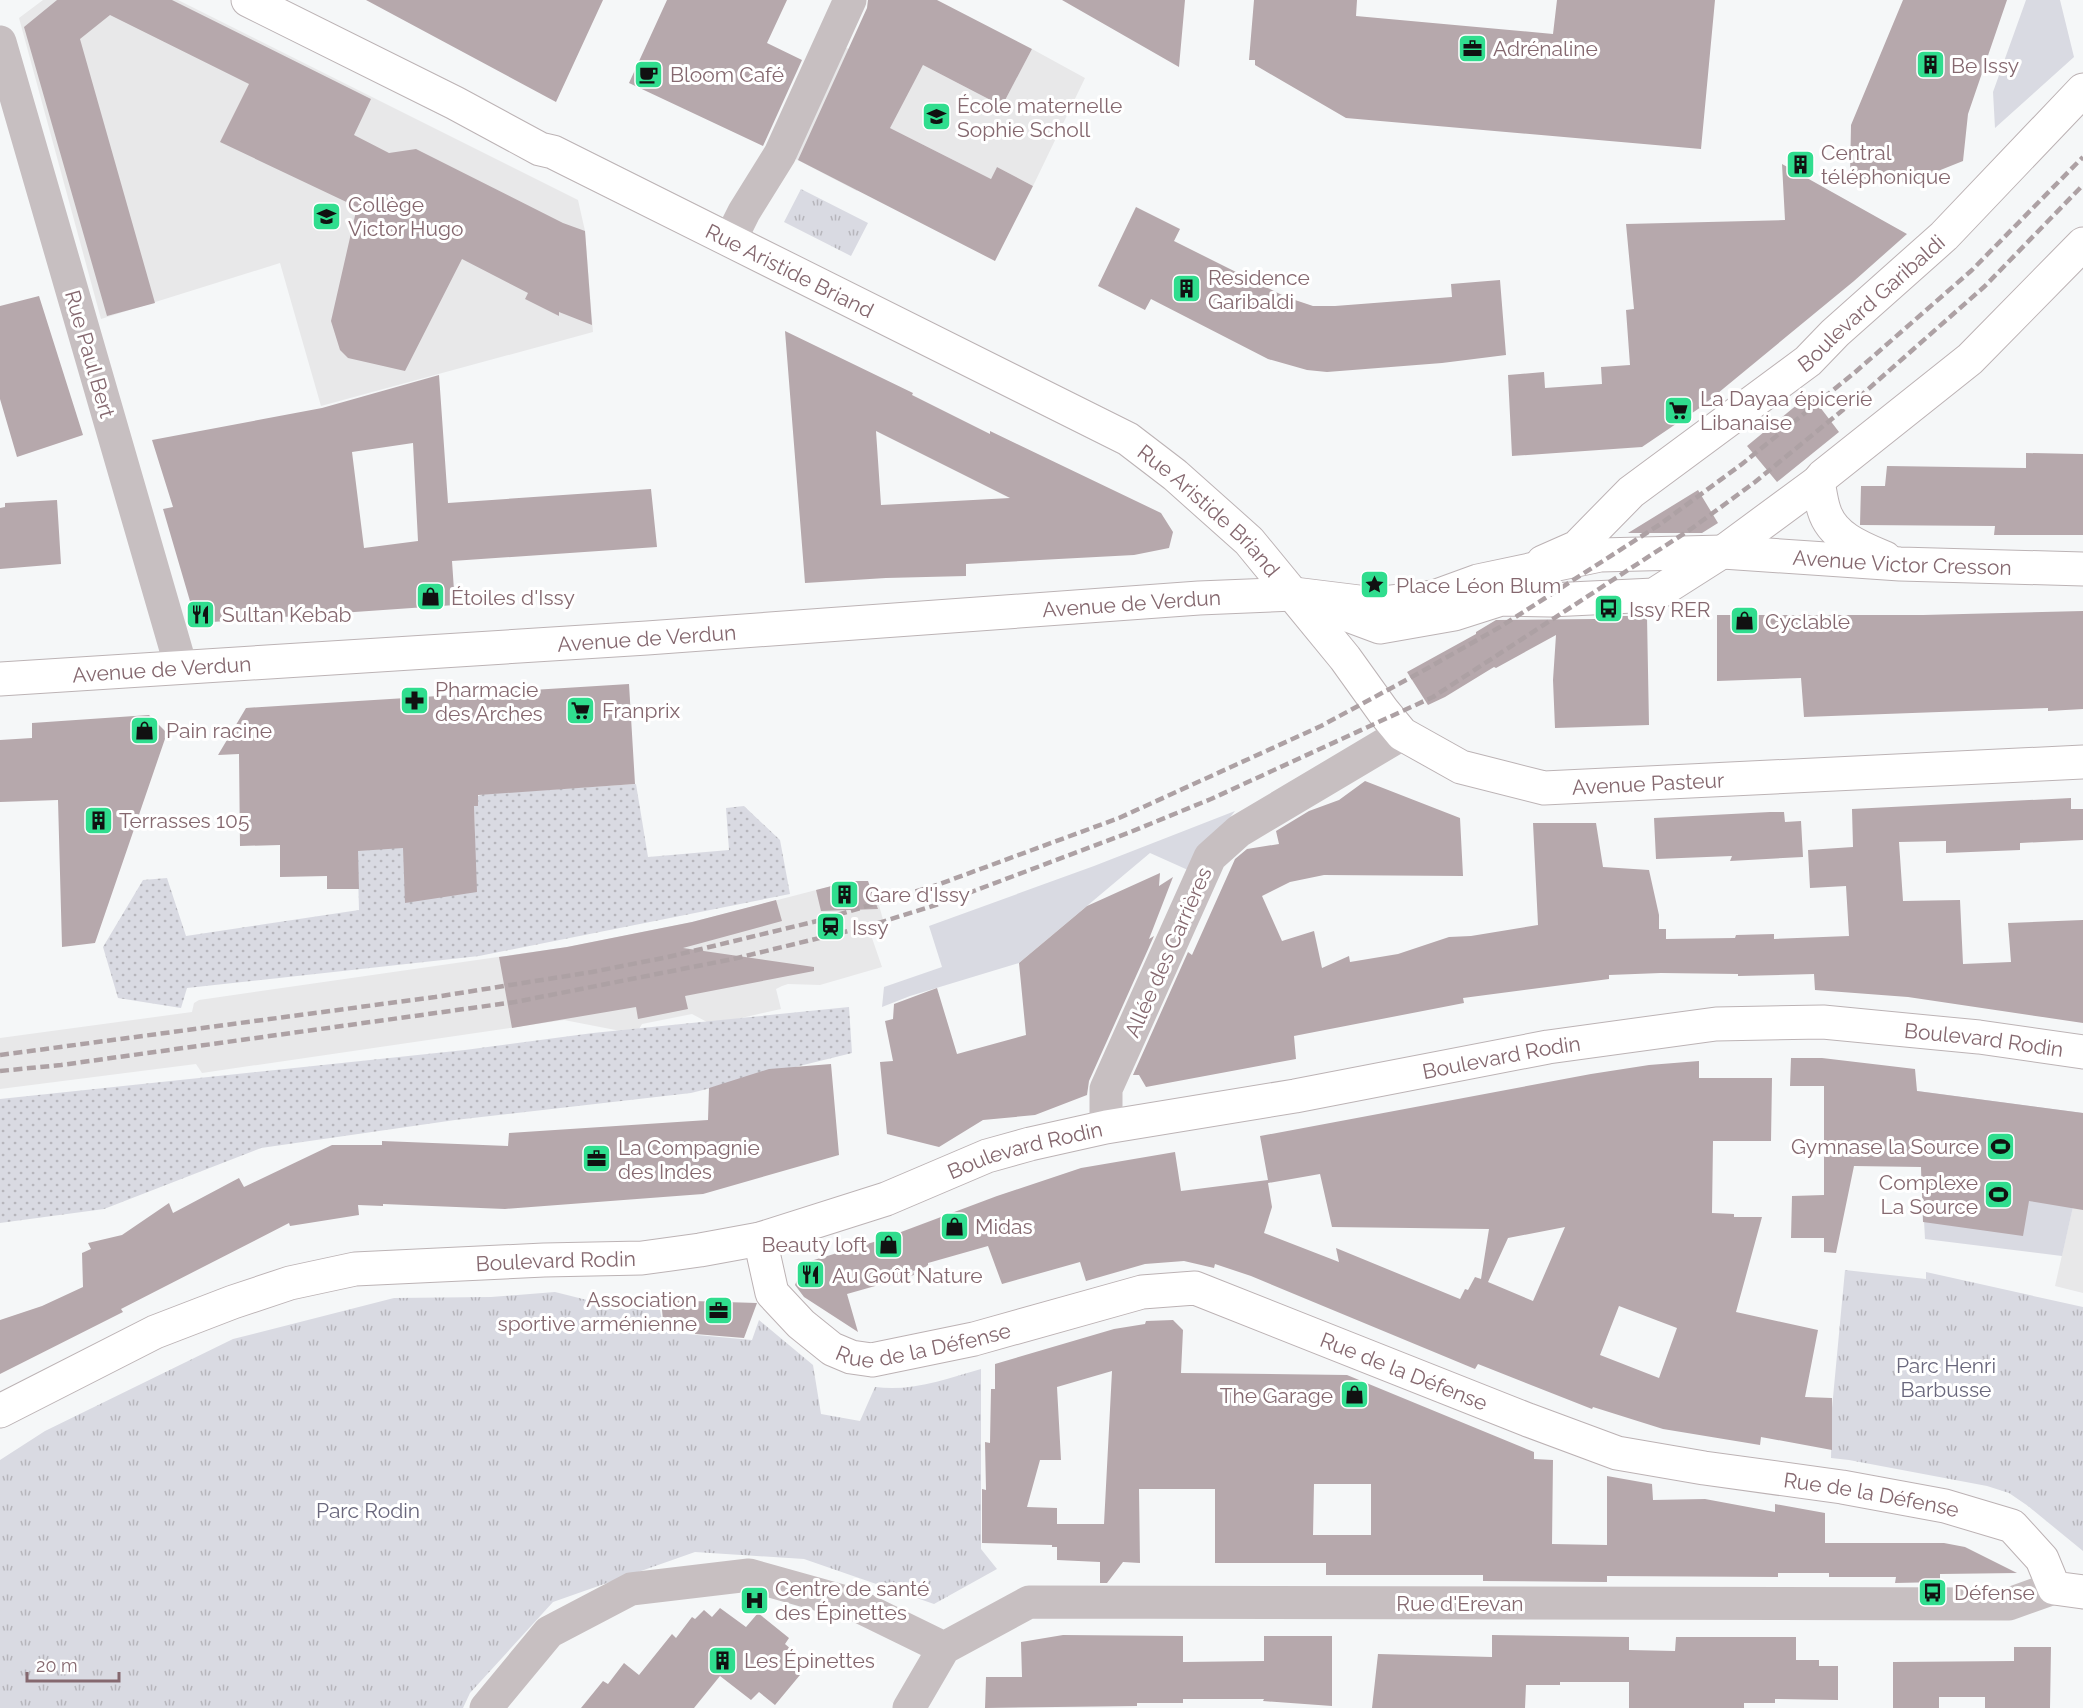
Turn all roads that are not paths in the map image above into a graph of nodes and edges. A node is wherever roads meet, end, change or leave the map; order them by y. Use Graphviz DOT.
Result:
graph roads {
  1 [pos="248,0"];
  2 [pos="850,0"];
  3 [pos="0,42"];
  4 [pos="2083,90"];
  5 [pos="730,240"];
  6 [pos="2083,244"];
  7 [pos="1818,482"];
  8 [pos="1723,552"];
  9 [pos="1900,564"];
  10 [pos="2083,569"];
  11 [pos="1520,572"];
  12 [pos="1294,594"];
  13 [pos="1454,614"];
  14 [pos="1345,658"];
  15 [pos="181,667"];
  16 [pos="0,680"];
  17 [pos="1402,734"];
  18 [pos="2083,762"];
  19 [pos="2083,1052"];
  20 [pos="1106,1128"];
  21 [pos="760,1239"];
  22 [pos="0,1411"];
  23 [pos="2069,1590"];
  24 [pos="944,1648"];
  25 [pos="486,1708"];
  26 [pos="909,1708"];
  1 -- 5 [label="main road, Rue Aristide Briand"];
  2 -- 5 [label="street"];
  3 -- 15 [label="street, Rue Paul Bert"];
  4 -- 11 [label="main road, Boulevard Garibaldi"];
  5 -- 12 [label="main road, Rue Aristide Briand"];
  6 -- 7 [label="main road"];
  7 -- 8 [label="main road"];
  7 -- 9 [label="main road"];
  8 -- 9 [label="main road, Avenue Victor Cresson"];
  8 -- 11 [label="main road"];
  8 -- 13 [label="main road"];
  9 -- 10 [label="main road, Avenue Victor Cresson"];
  11 -- 12 [label="main road"];
  12 -- 13 [label="main road"];
  12 -- 14 [label="main road, Avenue Pasteur"];
  12 -- 15 [label="main road, Avenue de Verdun"];
  13 -- 14 [label="main road"];
  14 -- 17 [label="main road, Avenue Pasteur"];
  15 -- 16 [label="main road, Avenue de Verdun"];
  17 -- 18 [label="main road, Avenue Pasteur"];
  17 -- 20 [label="street, Allée des Carrières"];
  19 -- 20 [label="main road, Boulevard Rodin"];
  20 -- 21 [label="main road, Boulevard Rodin"];
  21 -- 22 [label="main road, Boulevard Rodin"];
  21 -- 23 [label="main road, Rue de la Défense"];
  23 -- 24 [label="street, Rue d'Erevan"];
  24 -- 25 [label="street"];
  24 -- 26 [label="street"];
}
